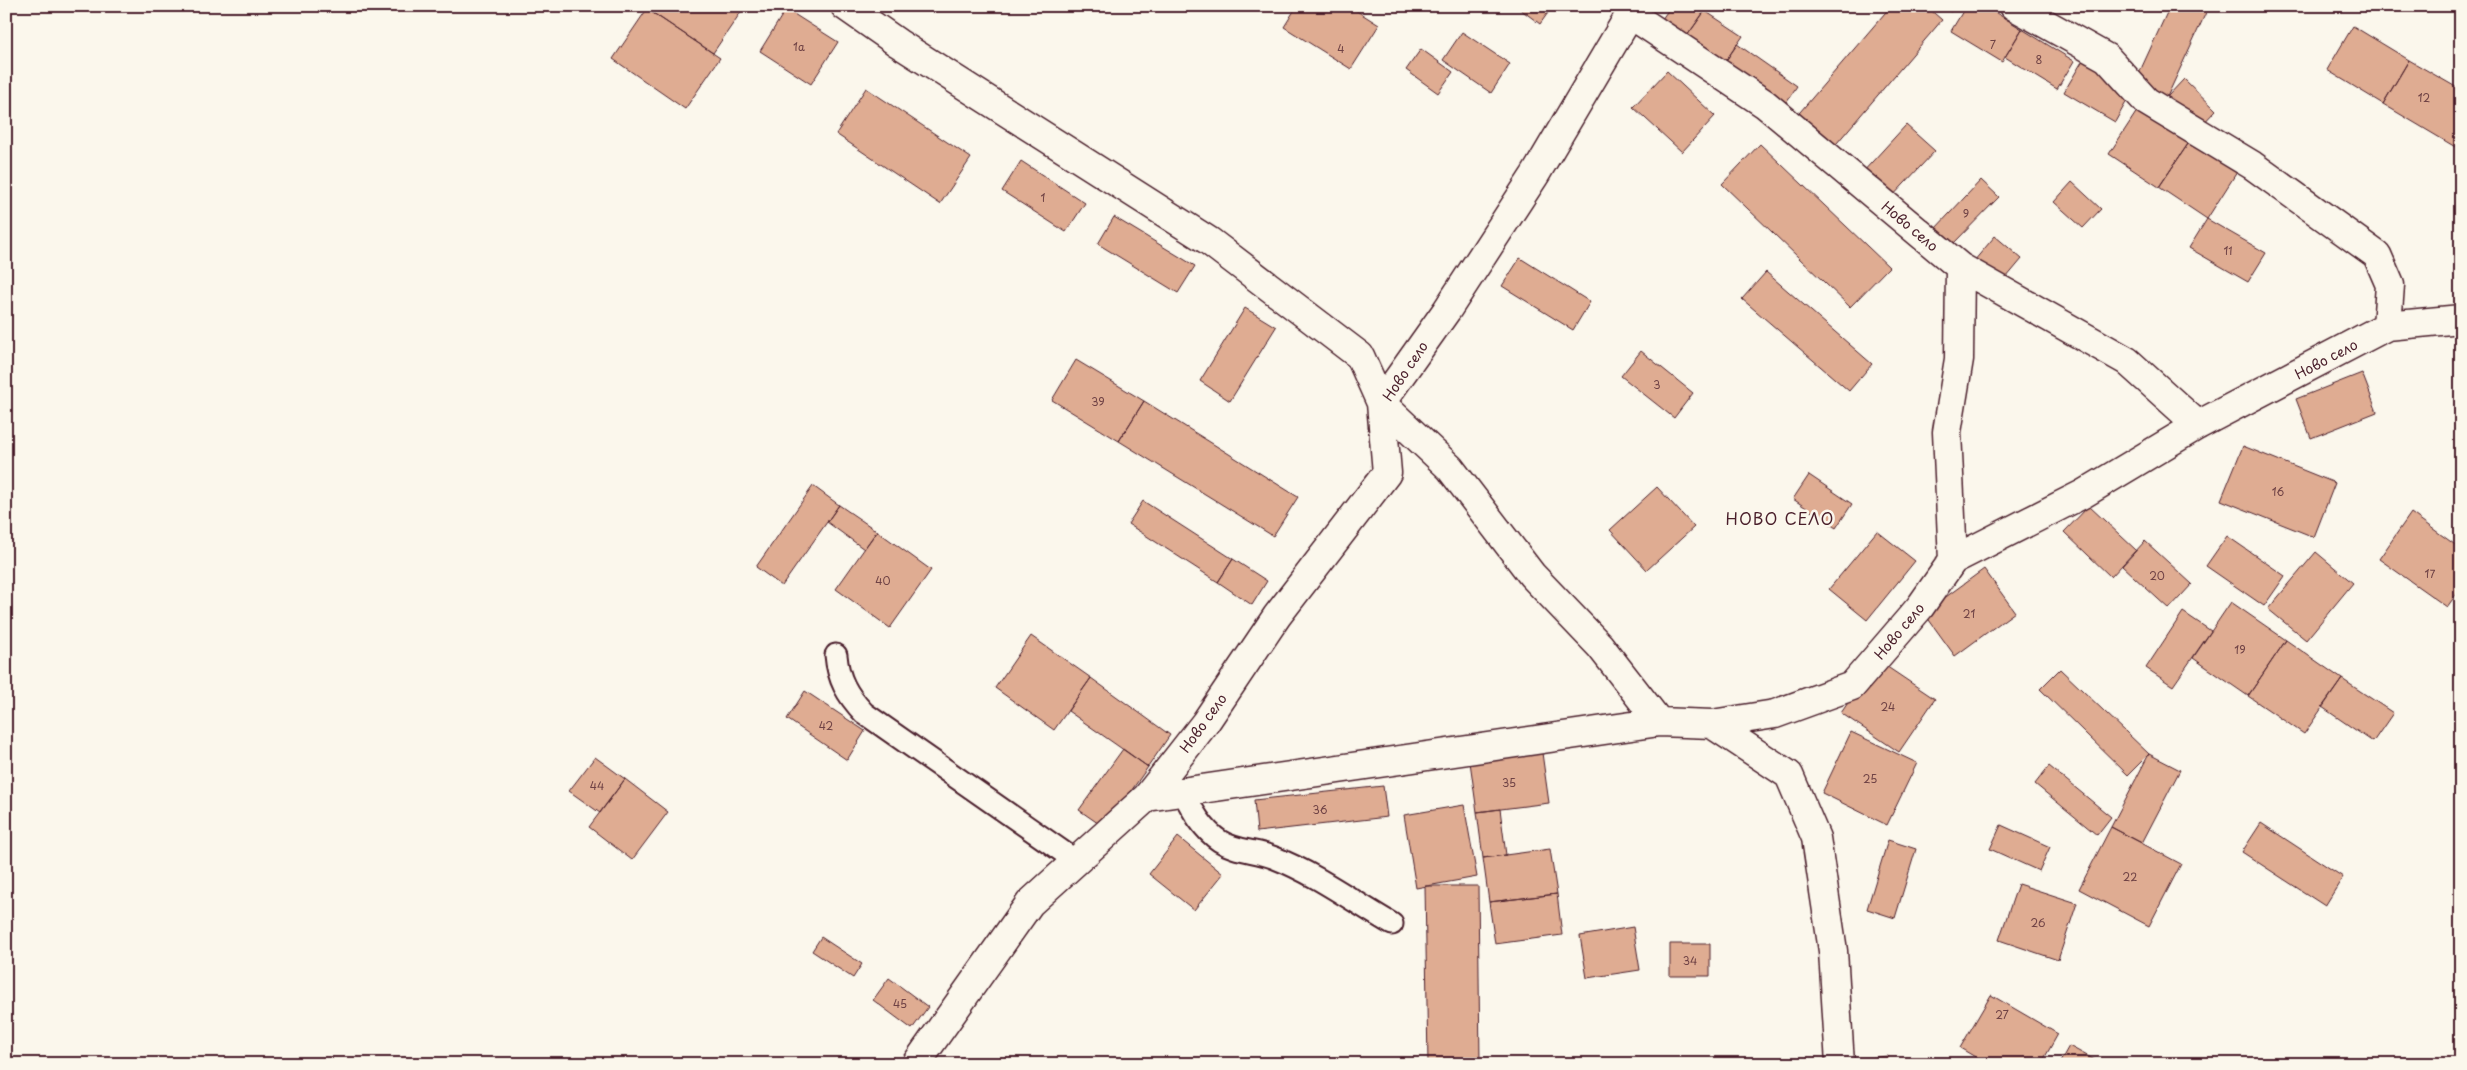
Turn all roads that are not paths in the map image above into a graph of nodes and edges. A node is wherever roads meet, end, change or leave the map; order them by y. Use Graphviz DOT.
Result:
graph roads {
  1 [pos="845,6"];
  2 [pos="2014,6"];
  3 [pos="1632,10"];
  4 [pos="1960,267"];
  5 [pos="2461,318"];
  6 [pos="2387,326"];
  7 [pos="1382,403"];
  8 [pos="2198,425"];
  9 [pos="1953,560"];
  10 [pos="836,655"];
  11 [pos="1659,722"];
  12 [pos="1712,724"];
  13 [pos="1183,792"];
  14 [pos="1147,797"];
  15 [pos="1076,862"];
  16 [pos="1392,924"];
  17 [pos="916,1064"];
  18 [pos="1840,1064"];
  1 -- 7 [label="street"];
  2 -- 6 [label="street"];
  3 -- 4 [label="street, Ново село"];
  3 -- 7 [label="street, Ново село"];
  4 -- 8 [label="street, Ново село"];
  4 -- 9 [label="street"];
  5 -- 6 [label="street, Ново село"];
  6 -- 8 [label="street, Ново село"];
  7 -- 11 [label="street"];
  7 -- 14 [label="street, Ново село"];
  8 -- 9 [label="street, Ново село"];
  9 -- 12 [label="street, Ново село"];
  10 -- 15 [label="lane"];
  11 -- 12 [label="street, Ново село"];
  11 -- 13 [label="street, Ново село"];
  12 -- 18 [label="street"];
  13 -- 14 [label="street, Ново село"];
  13 -- 16 [label="lane"];
  14 -- 15 [label="street, Ново село"];
  15 -- 17 [label="street, Ново село"];
}
